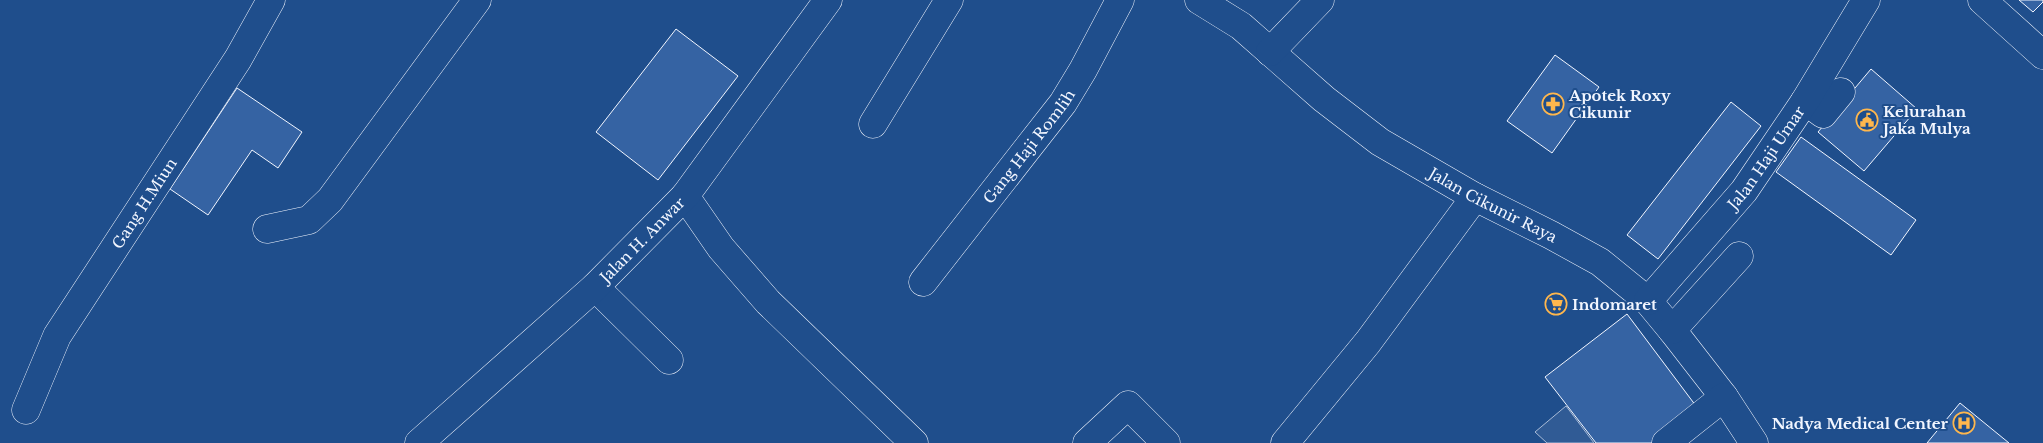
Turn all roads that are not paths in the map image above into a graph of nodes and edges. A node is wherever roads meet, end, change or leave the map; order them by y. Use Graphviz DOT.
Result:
graph roads {
  1 [pos="271,0"];
  2 [pos="476,0"];
  3 [pos="828,0"];
  4 [pos="949,0"];
  5 [pos="1120,0"];
  6 [pos="1199,0"];
  7 [pos="1320,0"];
  8 [pos="1866,0"];
  9 [pos="1982,0"];
  10 [pos="1270,52"];
  11 [pos="2043,55"];
  12 [pos="1841,92"];
  13 [pos="1805,101"];
  14 [pos="873,124"];
  15 [pos="685,196"];
  16 [pos="1475,198"];
  17 [pos="267,229"];
  18 [pos="1739,256"];
  19 [pos="923,282"];
  20 [pos="595,287"];
  21 [pos="1648,301"];
  22 [pos="1672,330"];
  23 [pos="669,360"];
  24 [pos="1724,397"];
  25 [pos="26,410"];
  26 [pos="419,443"];
  27 [pos="914,443"];
  28 [pos="1087,443"];
  29 [pos="1166,443"];
  30 [pos="1285,443"];
  31 [pos="1666,443"];
  32 [pos="1754,443"];
  1 -- 25 [label="street, Gang H.Miun"];
  2 -- 17 [label="street"];
  3 -- 15 [label="street, Jalan H. Anwar"];
  4 -- 14 [label="street"];
  5 -- 19 [label="street, Gang Haji Romlih"];
  6 -- 10 [label="street, Jalan Cikunir Raya"];
  7 -- 10 [label="street"];
  8 -- 13 [label="street, Jalan Haji Umar"];
  9 -- 11 [label="street"];
  10 -- 16 [label="street, Jalan Cikunir Raya"];
  12 -- 13 [label="street"];
  13 -- 21 [label="street, Jalan Haji Umar"];
  15 -- 20 [label="street, Jalan H. Anwar"];
  15 -- 27 [label="street"];
  16 -- 21 [label="street, Jalan Cikunir Raya"];
  16 -- 30 [label="street"];
  18 -- 22 [label="street"];
  20 -- 23 [label="street"];
  20 -- 26 [label="street, Jalan H. Anwar"];
  21 -- 22 [label="street, Jalan Cikunir Raya"];
  22 -- 24 [label="street, Jalan Cikunir Raya"];
  24 -- 31 [label="street"];
  24 -- 32 [label="street, Jalan Cikunir Raya"];
  28 -- 29 [label="street"];
}
